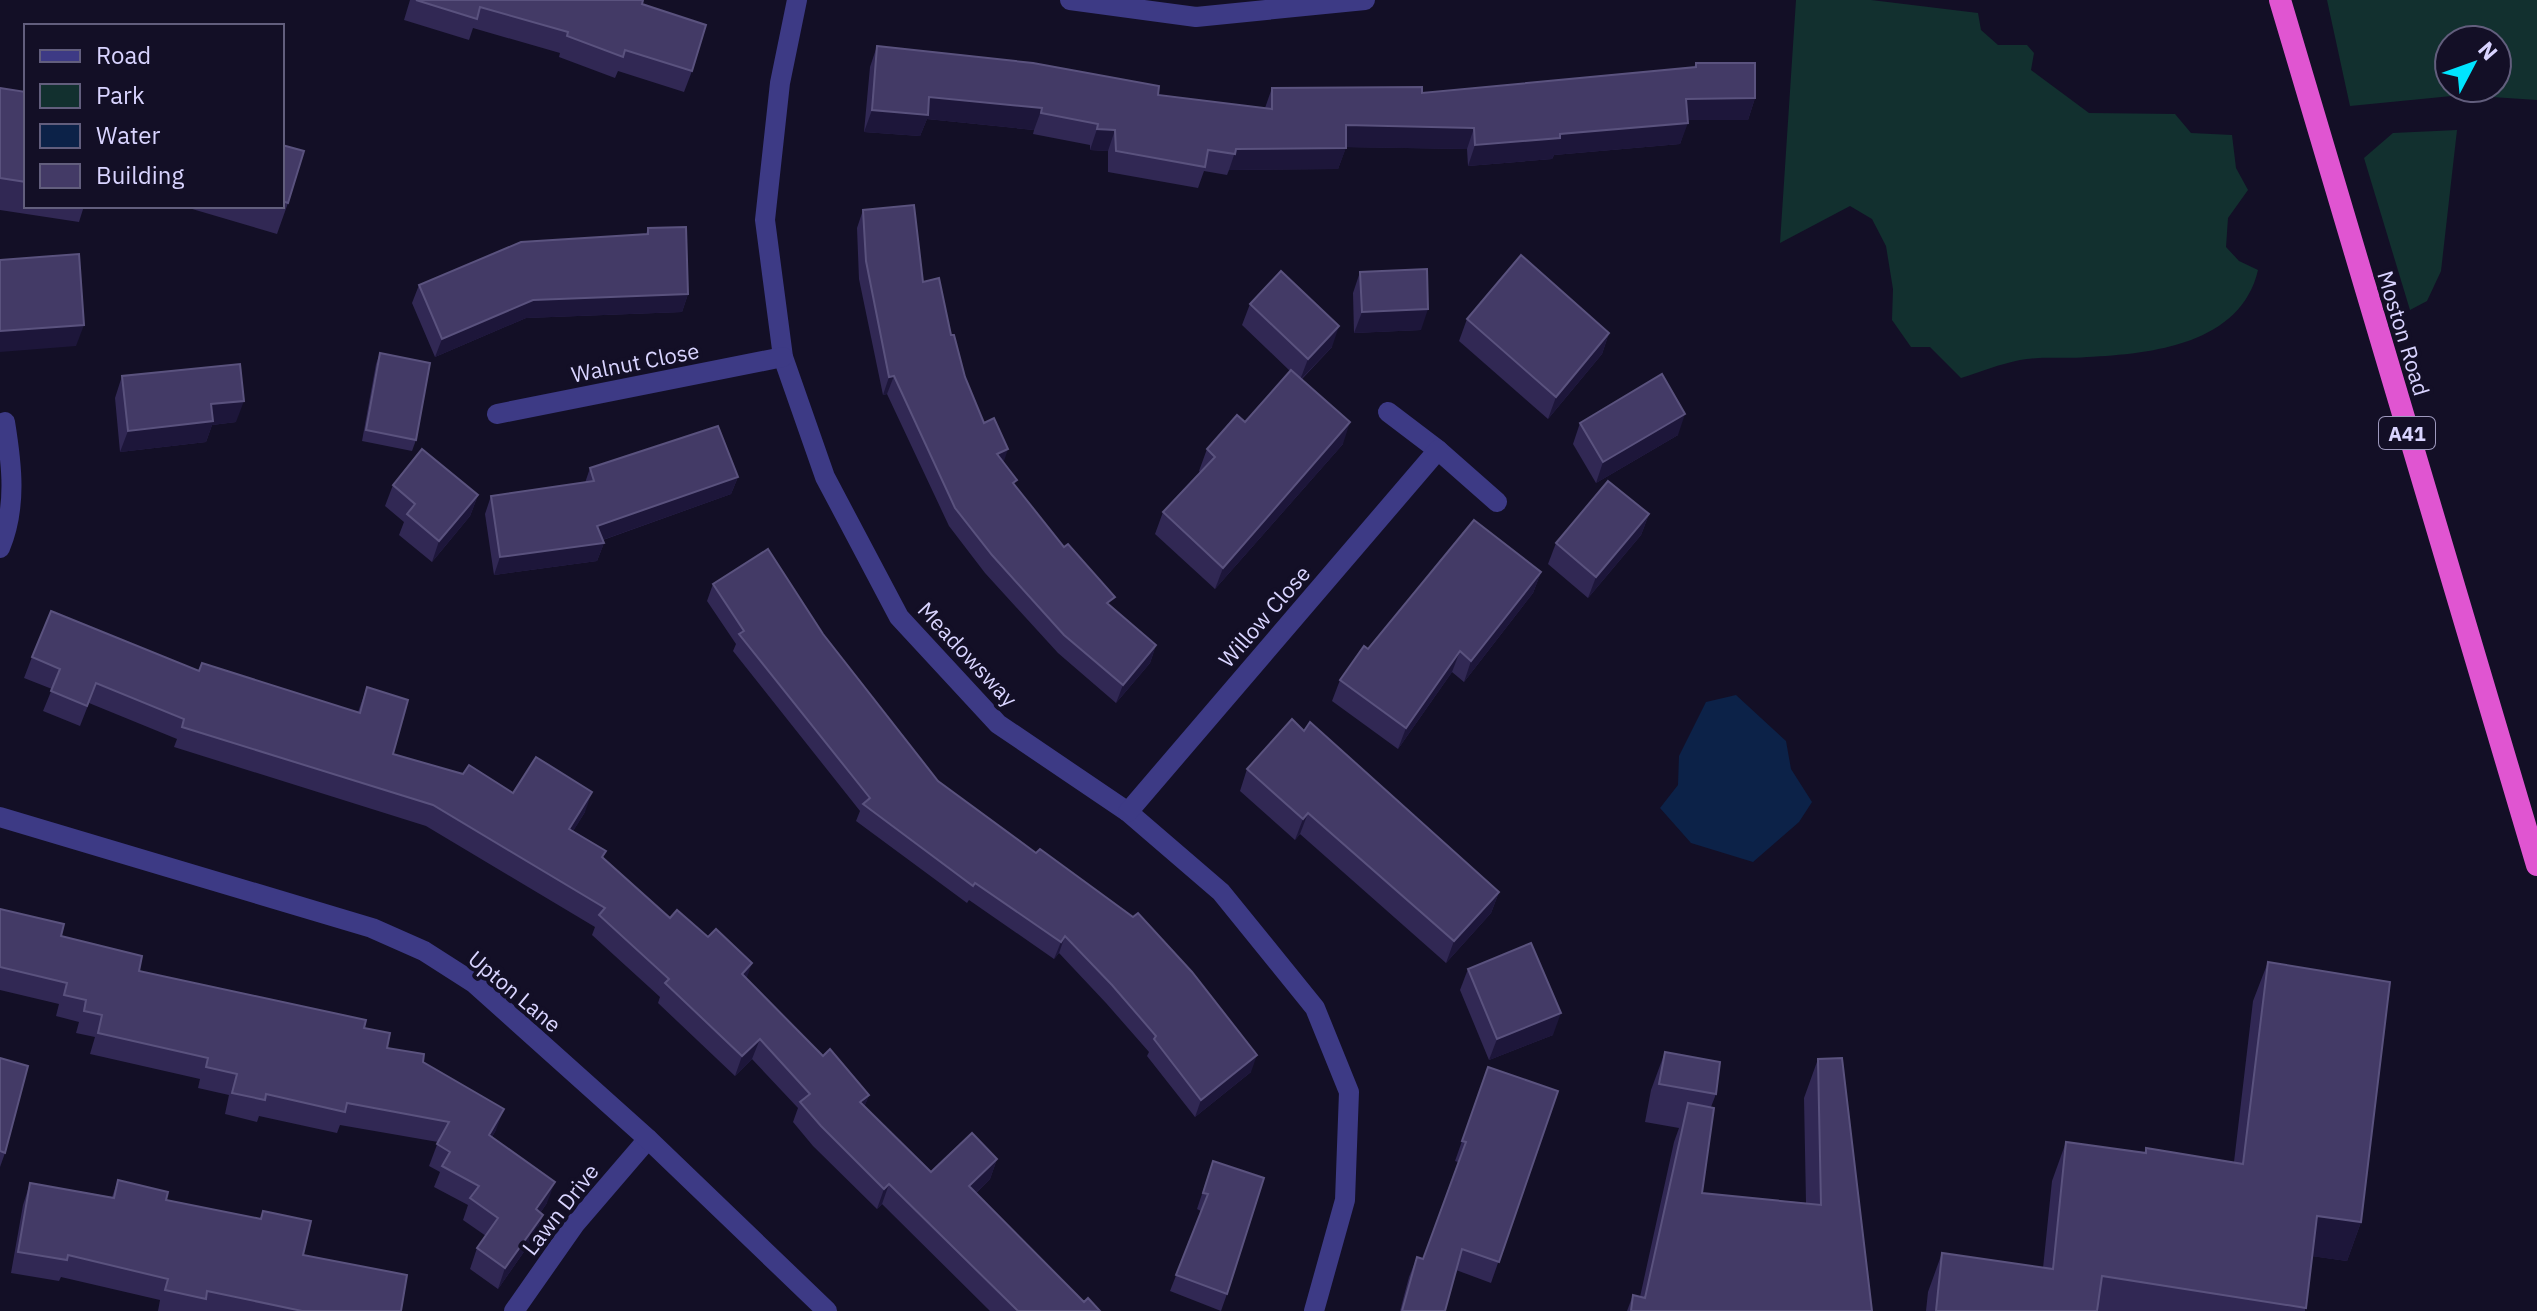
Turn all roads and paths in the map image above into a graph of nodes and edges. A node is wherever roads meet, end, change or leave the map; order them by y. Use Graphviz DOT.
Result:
graph roads {
  1 [pos="797,0"];
  2 [pos="1070,0"];
  3 [pos="1365,0"];
  4 [pos="2280,0"];
  5 [pos="783,357"];
  6 [pos="1388,412"];
  7 [pos="497,414"];
  8 [pos="5,422"];
  9 [pos="1438,450"];
  10 [pos="1497,502"];
  11 [pos="0,548"];
  12 [pos="1128,812"];
  13 [pos="0,817"];
  14 [pos="2537,865"];
  15 [pos="648,1139"];
  16 [pos="514,1311"];
  17 [pos="827,1311"];
  18 [pos="1314,1311"];
  1 -- 5 [label="street, Meadowsway"];
  2 -- 3 [label="street"];
  4 -- 14 [label="highway, Moston Road / A41"];
  5 -- 7 [label="street, Walnut Close"];
  5 -- 12 [label="street, Meadowsway"];
  6 -- 9 [label="street"];
  8 -- 11 [label="street"];
  9 -- 10 [label="street"];
  9 -- 12 [label="street, Willow Close"];
  12 -- 18 [label="street, Meadowsway"];
  13 -- 15 [label="street, Upton Lane"];
  15 -- 16 [label="street, Lawn Drive"];
  15 -- 17 [label="street, Upton Lane"];
}
